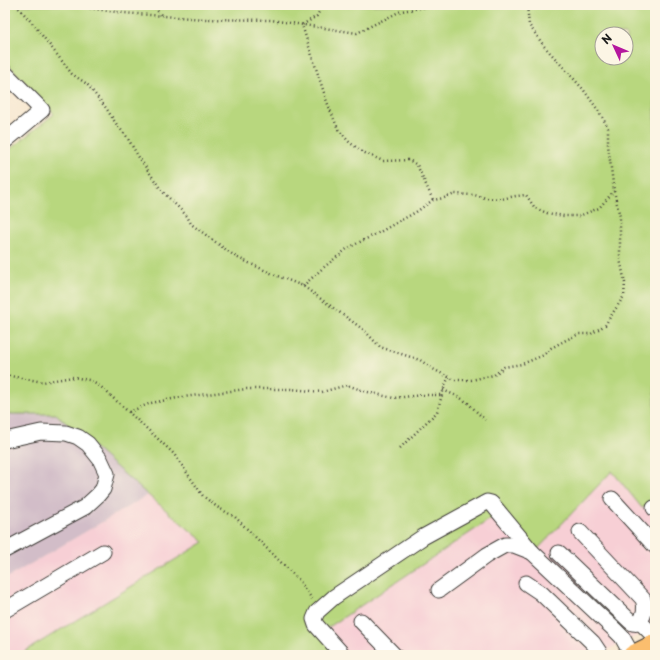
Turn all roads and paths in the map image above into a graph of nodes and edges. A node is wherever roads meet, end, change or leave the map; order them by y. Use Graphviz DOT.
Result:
graph roads {
  1 [pos="16,5"];
  2 [pos="66,5"];
  3 [pos="152,5"];
  4 [pos="320,5"];
  5 [pos="439,5"];
  6 [pos="527,5"];
  7 [pos="162,16"];
  8 [pos="302,25"];
  9 [pos="5,73"];
  10 [pos="5,141"];
  11 [pos="614,191"];
  12 [pos="433,200"];
  13 [pos="303,286"];
  14 [pos="5,375"];
  15 [pos="449,377"];
  16 [pos="443,390"];
  17 [pos="442,395"];
  18 [pos="130,412"];
  19 [pos="485,420"];
  20 [pos="5,440"];
  21 [pos="400,448"];
  22 [pos="612,499"];
  23 [pos="580,532"];
  24 [pos="655,546"];
  25 [pos="5,550"];
  26 [pos="103,552"];
  27 [pos="532,552"];
  28 [pos="559,553"];
  29 [pos="526,583"];
  30 [pos="439,590"];
  31 [pos="5,610"];
  32 [pos="320,610"];
  33 [pos="361,621"];
  34 [pos="640,622"];
  35 [pos="655,637"];
  36 [pos="655,644"];
  37 [pos="343,655"];
  38 [pos="394,655"];
  39 [pos="601,655"];
  40 [pos="632,655"];
  1 -- 13 [label="path"];
  2 -- 7 [label="path"];
  3 -- 7 [label="path"];
  4 -- 8 [label="path"];
  5 -- 8 [label="path"];
  6 -- 11 [label="path"];
  7 -- 8 [label="path"];
  8 -- 12 [label="path"];
  9 -- 10 [label="lane"];
  11 -- 12 [label="path"];
  11 -- 15 [label="path"];
  12 -- 13 [label="path"];
  13 -- 15 [label="path"];
  14 -- 18 [label="path"];
  15 -- 16 [label="path"];
  16 -- 17 [label="path"];
  16 -- 19 [label="path"];
  17 -- 18 [label="path"];
  17 -- 21 [label="path"];
  18 -- 32 [label="path"];
  20 -- 25 [label="lane"];
  22 -- 24 [label="lane"];
  23 -- 34 [label="lane"];
  26 -- 31 [label="lane"];
  27 -- 30 [label="lane"];
  27 -- 32 [label="lane"];
  27 -- 40 [label="lane"];
  28 -- 34 [label="lane"];
  29 -- 39 [label="lane"];
  32 -- 37 [label="lane"];
  33 -- 38 [label="lane"];
  34 -- 35 [label="lane"];
  36 -- 40 [label="main road"];
}
